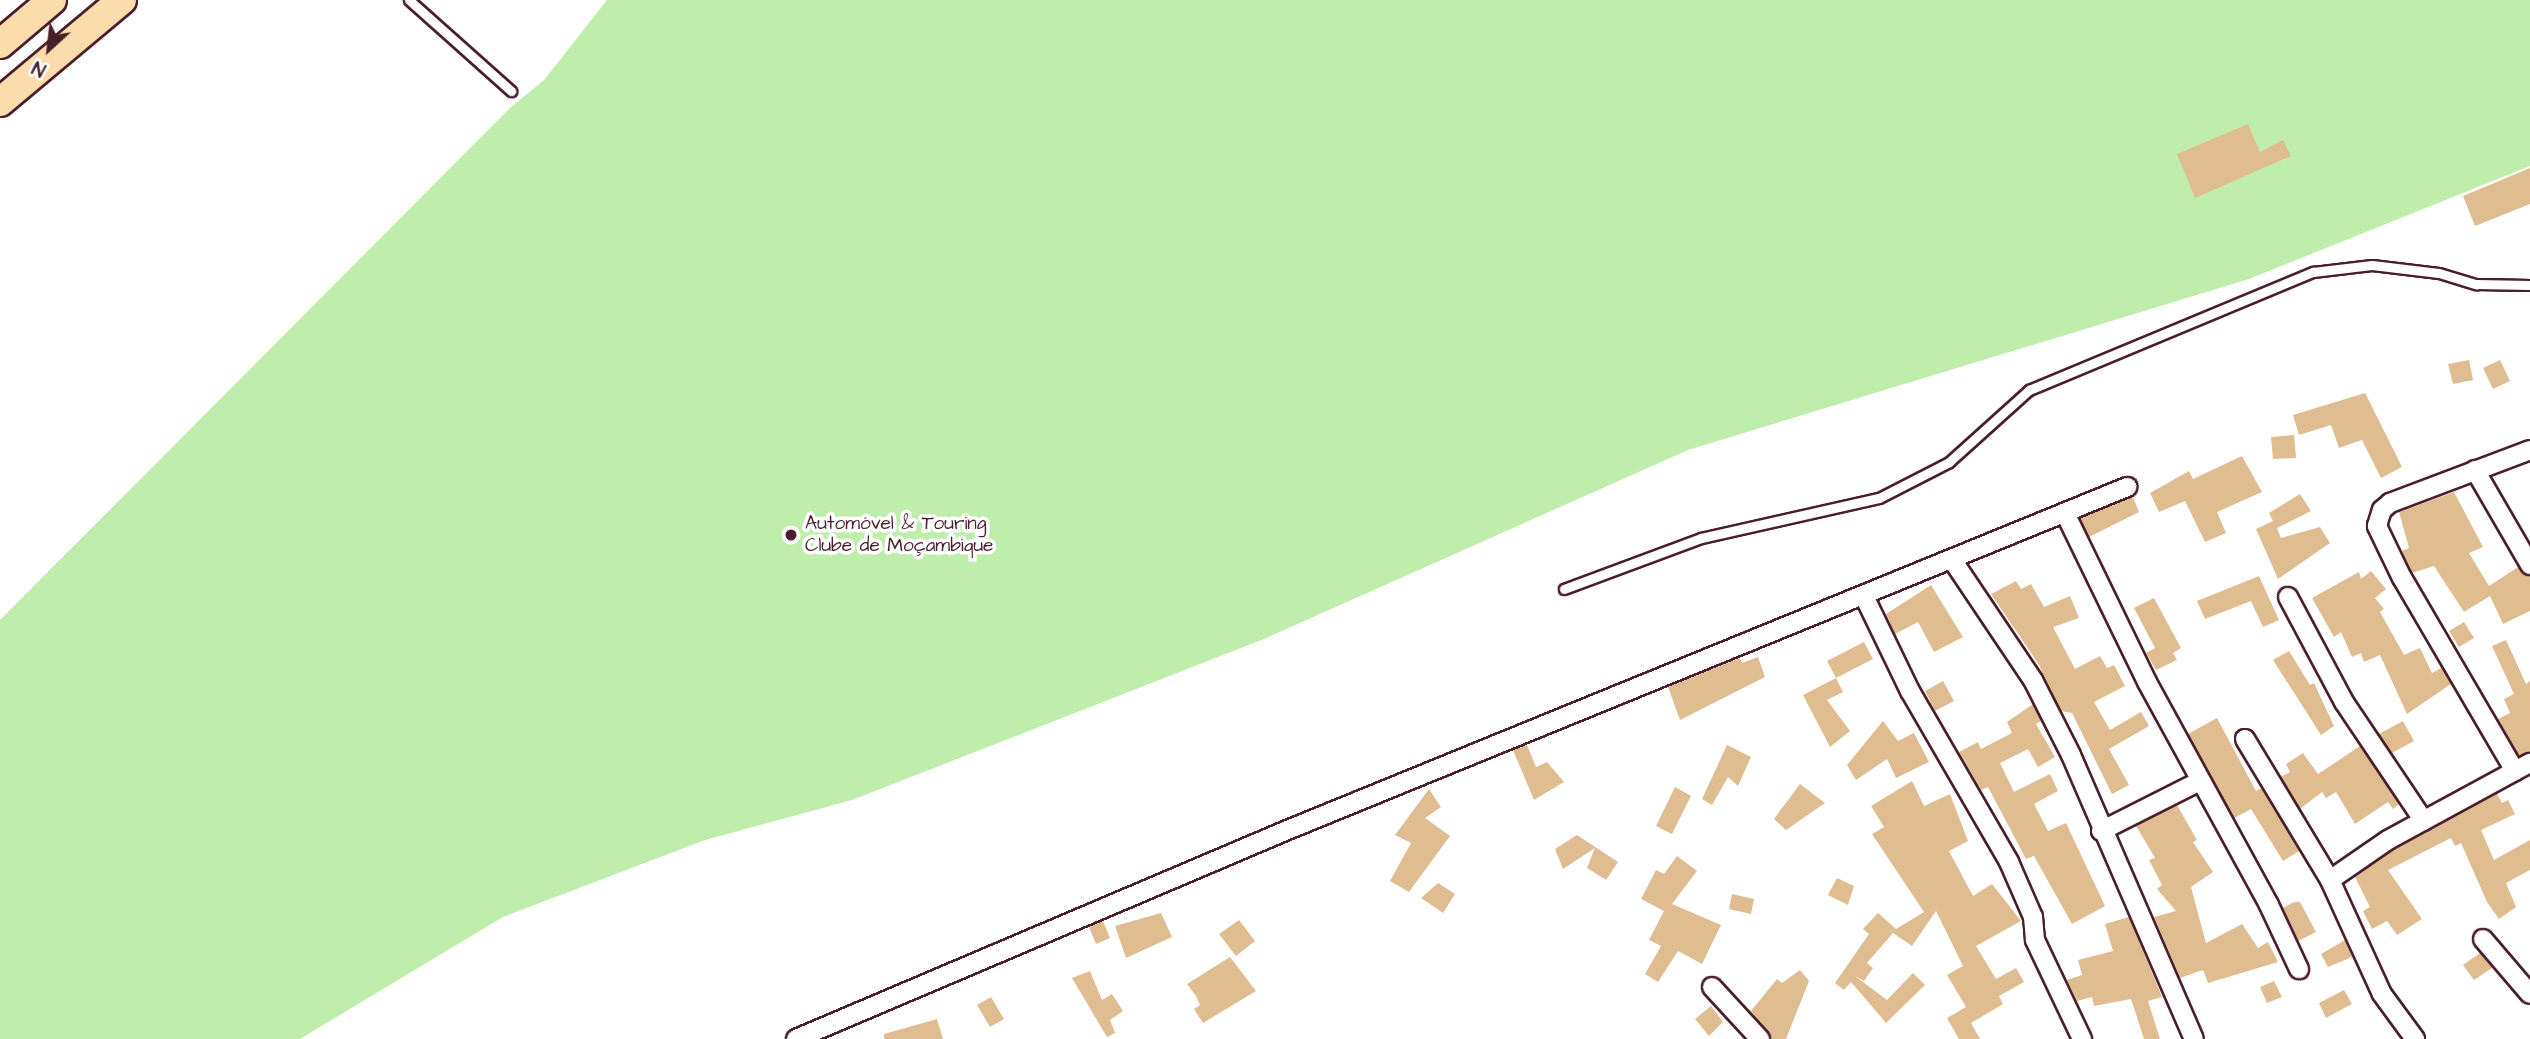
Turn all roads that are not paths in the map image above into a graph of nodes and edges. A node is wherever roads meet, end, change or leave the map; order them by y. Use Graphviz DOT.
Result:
graph roads {
  1 [pos="52,0"];
  2 [pos="122,0"];
  3 [pos="409,0"];
  4 [pos="0,44"];
  5 [pos="511,91"];
  6 [pos="0,102"];
  7 [pos="2530,285"];
  8 [pos="2530,450"];
  9 [pos="2475,470"];
  10 [pos="2127,487"];
  11 [pos="2065,513"];
  12 [pos="1953,561"];
  13 [pos="2530,565"];
  14 [pos="1564,589"];
  15 [pos="1864,596"];
  16 [pos="2288,597"];
  17 [pos="2245,739"];
  18 [pos="2525,770"];
  19 [pos="2200,781"];
  20 [pos="2424,821"];
  21 [pos="2101,831"];
  22 [pos="2330,880"];
  23 [pos="2483,939"];
  24 [pos="2299,969"];
  25 [pos="1712,987"];
  26 [pos="2530,995"];
  27 [pos="796,1039"];
  28 [pos="1760,1039"];
  29 [pos="2082,1039"];
  30 [pos="2194,1039"];
  31 [pos="2415,1039"];
  1 -- 4 [label="main road"];
  2 -- 6 [label="main road"];
  3 -- 5 [label="lane"];
  7 -- 14 [label="lane"];
  8 -- 9 [label="street"];
  9 -- 13 [label="street"];
  9 -- 18 [label="street"];
  10 -- 11 [label="street"];
  11 -- 12 [label="street"];
  11 -- 19 [label="street"];
  12 -- 15 [label="street"];
  12 -- 21 [label="street"];
  15 -- 27 [label="street"];
  15 -- 29 [label="street"];
  16 -- 20 [label="street"];
  17 -- 22 [label="street"];
  18 -- 20 [label="street"];
  19 -- 21 [label="street"];
  19 -- 24 [label="street"];
  20 -- 22 [label="street"];
  21 -- 30 [label="street"];
  22 -- 31 [label="street"];
  23 -- 26 [label="street"];
  25 -- 28 [label="street"];
}
